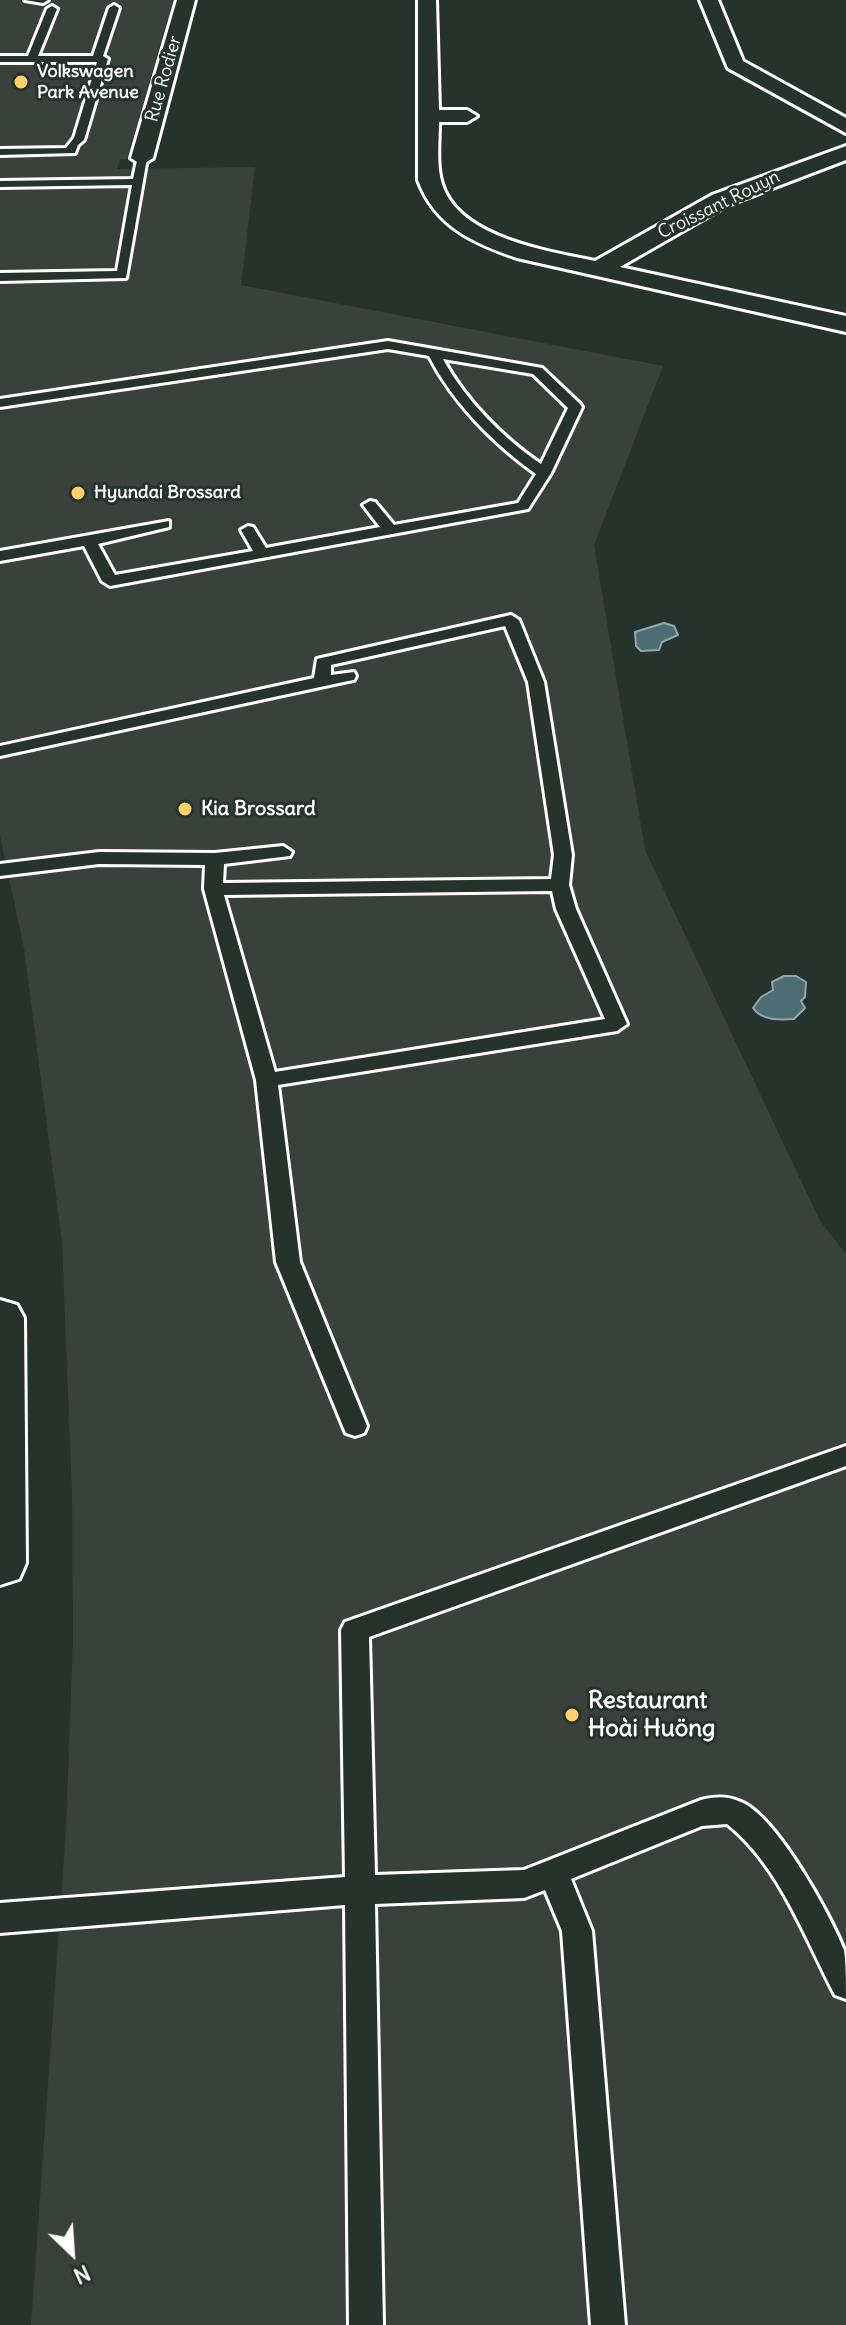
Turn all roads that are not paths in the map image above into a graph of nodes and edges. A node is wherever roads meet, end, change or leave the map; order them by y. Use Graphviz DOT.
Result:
graph roads {
  1 [pos="30,0"];
  2 [pos="43,0"];
  3 [pos="186,0"];
  4 [pos="427,0"];
  5 [pos="709,0"];
  6 [pos="114,8"];
  7 [pos="52,9"];
  8 [pos="0,59"];
  9 [pos="32,59"];
  10 [pos="97,59"];
  11 [pos="428,116"];
  12 [pos="467,116"];
  13 [pos="846,127"];
  14 [pos="0,152"];
  15 [pos="846,152"];
  16 [pos="142,158"];
  17 [pos="140,182"];
  18 [pos="0,184"];
  19 [pos="597,270"];
  20 [pos="0,277"];
  21 [pos="846,324"];
  22 [pos="434,353"];
  23 [pos="0,403"];
  24 [pos="544,473"];
  25 [pos="370,505"];
  26 [pos="389,529"];
  27 [pos="248,530"];
  28 [pos="89,541"];
  29 [pos="263,555"];
  30 [pos="0,556"];
  31 [pos="348,676"];
  32 [pos="322,682"];
  33 [pos="0,751"];
  34 [pos="283,852"];
  35 [pos="215,859"];
  36 [pos="0,870"];
  37 [pos="560,885"];
  38 [pos="213,889"];
  39 [pos="267,1080"];
  40 [pos="0,1318"];
  41 [pos="355,1426"];
  42 [pos="846,1456"];
  43 [pos="0,1563"];
  44 [pos="552,1873"];
  45 [pos="360,1890"];
  46 [pos="0,1918"];
  47 [pos="846,1984"];
  48 [pos="366,2325"];
  49 [pos="608,2325"];
  1 -- 2 [label="lane"];
  3 -- 16 [label="street, Rue Rodier"];
  4 -- 11 [label="street"];
  5 -- 13 [label="street"];
  6 -- 10 [label="lane"];
  7 -- 9 [label="lane"];
  8 -- 9 [label="lane"];
  9 -- 10 [label="lane"];
  10 -- 14 [label="lane"];
  11 -- 12 [label="street"];
  11 -- 19 [label="street"];
  15 -- 19 [label="street, Croissant Rouyn"];
  16 -- 17 [label="lane"];
  17 -- 18 [label="lane"];
  17 -- 20 [label="lane"];
  19 -- 21 [label="street"];
  22 -- 23 [label="lane"];
  22 -- 24 [label="lane"];
  22 -- 24 [label="lane"];
  24 -- 26 [label="lane"];
  25 -- 26 [label="lane"];
  26 -- 29 [label="lane"];
  27 -- 29 [label="lane"];
  28 -- 28 [label="lane"];
  28 -- 29 [label="lane"];
  28 -- 30 [label="lane"];
  31 -- 32 [label="lane"];
  32 -- 33 [label="lane"];
  32 -- 37 [label="lane"];
  34 -- 35 [label="lane"];
  35 -- 36 [label="lane"];
  35 -- 38 [label="lane"];
  37 -- 38 [label="lane"];
  37 -- 39 [label="lane"];
  38 -- 39 [label="lane"];
  39 -- 41 [label="lane"];
  40 -- 43 [label="street"];
  42 -- 45 [label="lane"];
  44 -- 45 [label="lane"];
  44 -- 47 [label="lane"];
  44 -- 49 [label="lane"];
  45 -- 46 [label="lane"];
  45 -- 48 [label="lane"];
}
